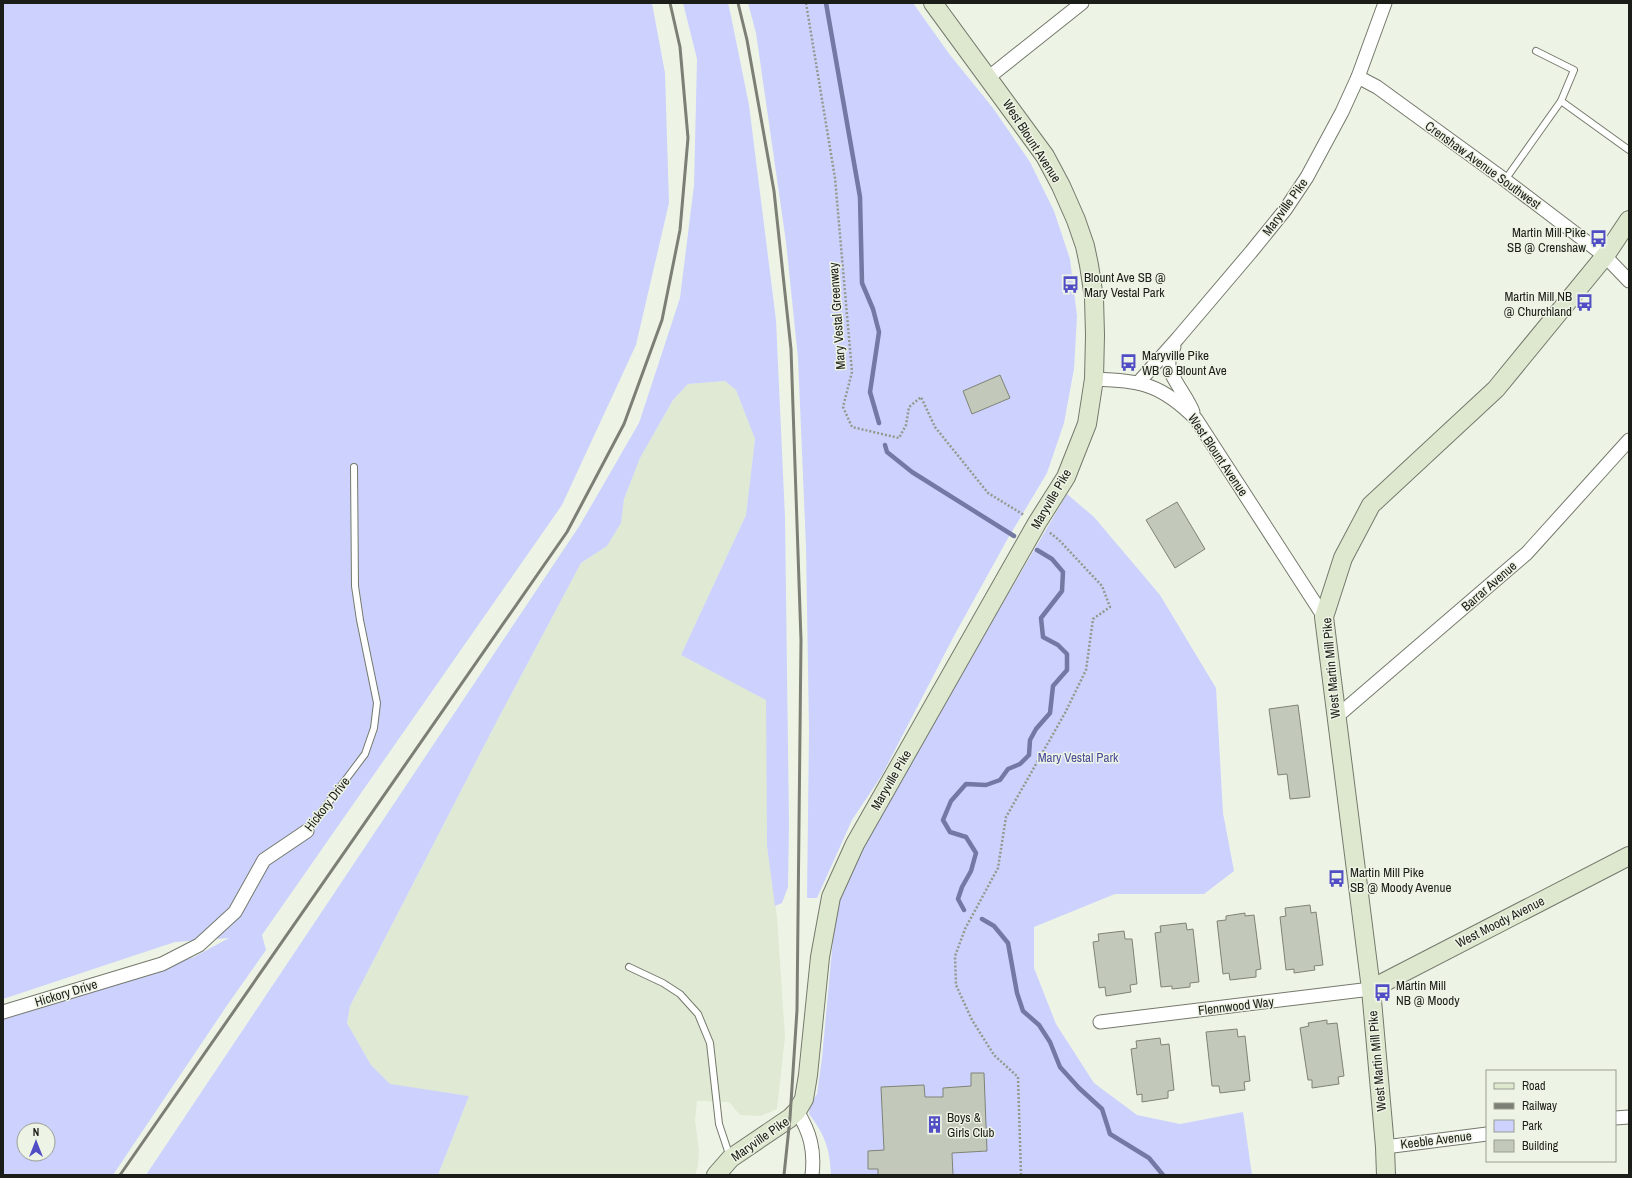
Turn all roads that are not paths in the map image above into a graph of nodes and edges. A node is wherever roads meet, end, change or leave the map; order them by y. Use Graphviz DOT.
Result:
graph roads {
  1 [pos="933,3"];
  2 [pos="1082,3"];
  3 [pos="1385,3"];
  4 [pos="1536,51"];
  5 [pos="988,77"];
  6 [pos="1358,77"];
  7 [pos="1561,101"];
  8 [pos="1629,150"];
  9 [pos="1506,180"];
  10 [pos="1629,220"];
  11 [pos="1605,256"];
  12 [pos="1629,281"];
  13 [pos="1178,338"];
  14 [pos="1094,379"];
  15 [pos="1138,383"];
  16 [pos="1196,419"];
  17 [pos="1629,440"];
  18 [pos="354,467"];
  19 [pos="1324,617"];
  20 [pos="1335,718"];
  21 [pos="307,831"];
  22 [pos="1629,856"];
  23 [pos="629,967"];
  24 [pos="1371,989"];
  25 [pos="3,1012"];
  26 [pos="1100,1022"];
  27 [pos="797,1111"];
  28 [pos="1629,1117"];
  29 [pos="1616,1118"];
  30 [pos="1486,1134"];
  31 [pos="1385,1147"];
  32 [pos="731,1158"];
  33 [pos="716,1175"];
  34 [pos="812,1175"];
  35 [pos="1386,1175"];
  1 -- 5 [label="street, West Blount Avenue"];
  2 -- 5 [label="street"];
  3 -- 6 [label="street, Maryville Pike"];
  4 -- 7 [label="lane"];
  5 -- 14 [label="street, West Blount Avenue"];
  6 -- 9 [label="street, Crenshaw Avenue Southwest"];
  6 -- 13 [label="street, Maryville Pike"];
  7 -- 8 [label="lane"];
  7 -- 9 [label="lane"];
  9 -- 11 [label="street, Crenshaw Avenue Southwest"];
  10 -- 11 [label="street, West Martin Mill Pike"];
  11 -- 12 [label="street, Crenshaw Avenue Southwest"];
  11 -- 19 [label="street, West Martin Mill Pike"];
  13 -- 15 [label="street, Maryville Pike"];
  13 -- 16 [label="street"];
  14 -- 15 [label="street, West Blount Avenue"];
  14 -- 27 [label="street, Maryville Pike"];
  15 -- 16 [label="street, West Blount Avenue"];
  16 -- 19 [label="street, West Blount Avenue"];
  17 -- 20 [label="street, Barrar Avenue"];
  18 -- 21 [label="lane, Hickory Drive"];
  19 -- 20 [label="street, West Martin Mill Pike"];
  20 -- 24 [label="street, West Martin Mill Pike"];
  21 -- 25 [label="street, Hickory Drive"];
  22 -- 24 [label="street, West Moody Avenue"];
  23 -- 32 [label="lane"];
  24 -- 26 [label="street, Flennwood Way"];
  24 -- 31 [label="street, West Martin Mill Pike"];
  27 -- 32 [label="street, Maryville Pike"];
  27 -- 34 [label="street"];
  28 -- 29 [label="street"];
  30 -- 31 [label="street, Keeble Avenue"];
  31 -- 35 [label="street, West Martin Mill Pike"];
  32 -- 33 [label="street, Maryville Pike"];
}
